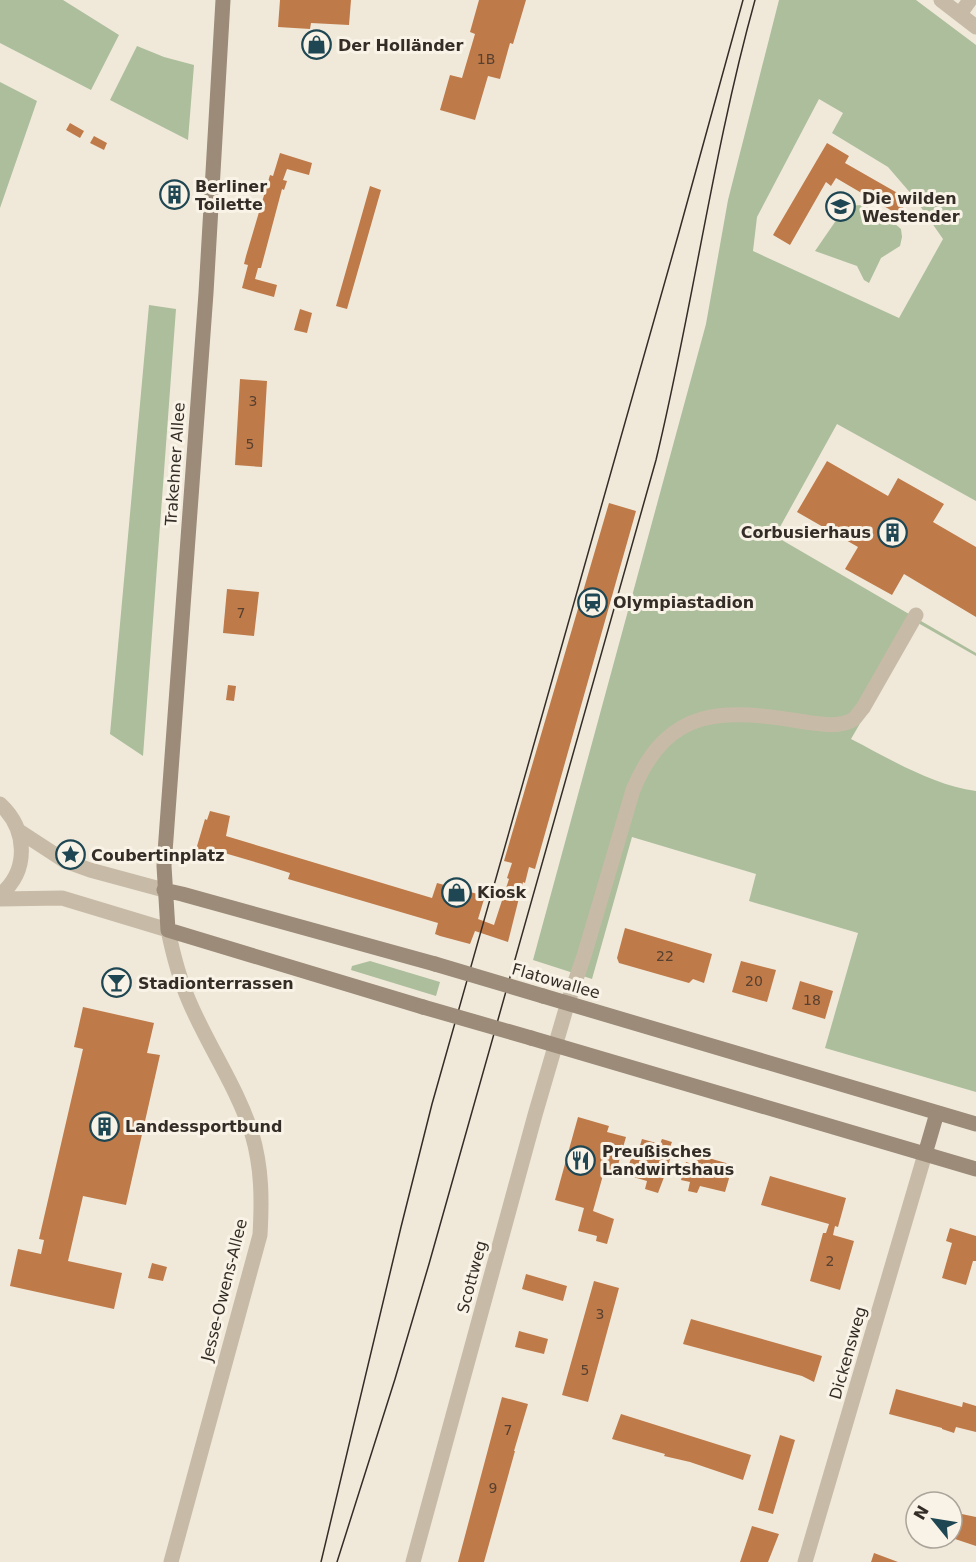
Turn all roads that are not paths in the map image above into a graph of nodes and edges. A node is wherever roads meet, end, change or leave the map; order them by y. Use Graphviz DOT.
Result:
graph roads {
  1 [pos="223,0"];
  2 [pos="940,0"];
  3 [pos="970,0"];
  4 [pos="960,15"];
  5 [pos="976,27"];
  6 [pos="916,615"];
  7 [pos="0,804"];
  8 [pos="19,831"];
  9 [pos="164,890"];
  10 [pos="0,897"];
  11 [pos="168,930"];
  12 [pos="568,1002"];
  13 [pos="555,1045"];
  14 [pos="936,1113"];
  15 [pos="976,1124"];
  16 [pos="925,1154"];
  17 [pos="976,1169"];
  18 [pos="171,1562"];
  19 [pos="413,1562"];
  20 [pos="805,1562"];
  1 -- 9 [label="main road, Trakehner Allee"];
  2 -- 4 [label="street"];
  3 -- 4 [label="street"];
  4 -- 5 [label="street"];
  6 -- 12 [label="street, Scottweg"];
  7 -- 8 [label="street"];
  8 -- 9 [label="street"];
  8 -- 10 [label="street"];
  9 -- 11 [label="main road, Trakehner Allee"];
  9 -- 12 [label="main road, Flatowallee, bridge"];
  10 -- 11 [label="street"];
  11 -- 13 [label="main road, bridge"];
  11 -- 18 [label="street, Jesse-Owens-Allee"];
  12 -- 13 [label="street, Scottweg"];
  12 -- 14 [label="main road, Flatowallee"];
  13 -- 16 [label="main road"];
  13 -- 19 [label="street, Scottweg"];
  14 -- 15 [label="main road, Flatowallee"];
  14 -- 16 [label="main road"];
  16 -- 17 [label="main road"];
  16 -- 20 [label="street, Dickensweg"];
}
